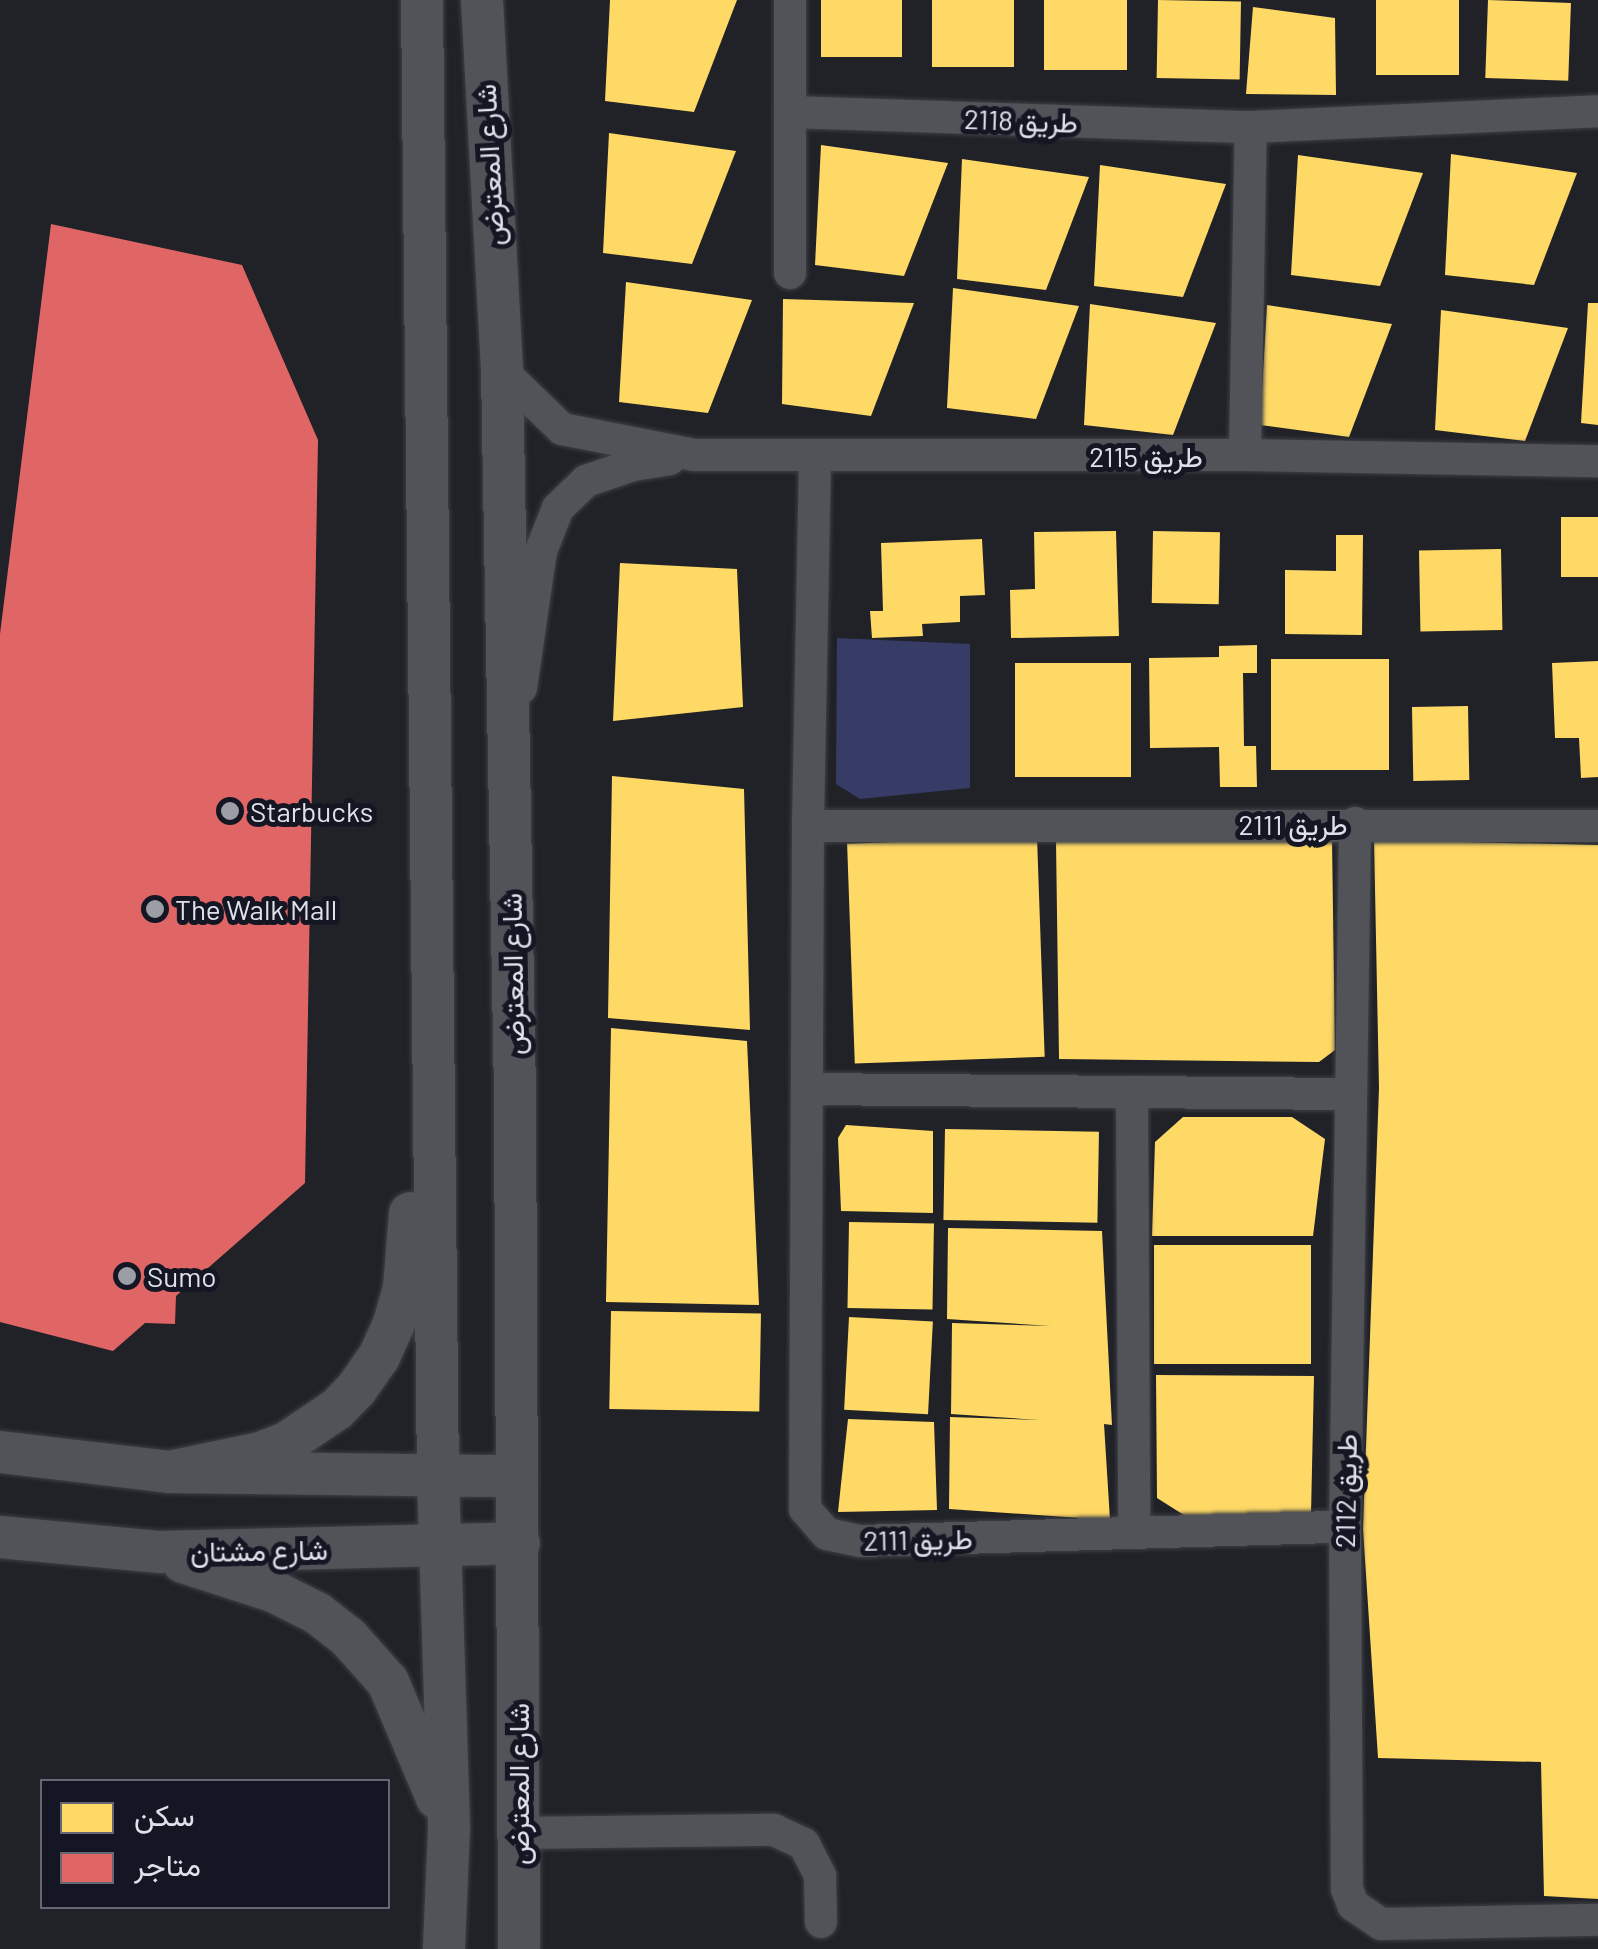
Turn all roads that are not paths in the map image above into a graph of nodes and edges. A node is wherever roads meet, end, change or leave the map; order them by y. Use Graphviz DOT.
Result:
graph roads {
  1 [pos="422,0"];
  2 [pos="482,0"];
  3 [pos="790,0"];
  4 [pos="1598,111"];
  5 [pos="790,112"];
  6 [pos="1251,127"];
  7 [pos="790,273"];
  8 [pos="502,372"];
  9 [pos="1245,455"];
  10 [pos="694,456"];
  11 [pos="815,458"];
  12 [pos="1598,461"];
  13 [pos="508,764"];
  14 [pos="1356,824"];
  15 [pos="808,826"];
  16 [pos="1598,826"];
  17 [pos="435,1036"];
  18 [pos="808,1089"];
  19 [pos="1132,1092"];
  20 [pos="1351,1094"];
  21 [pos="0,1452"];
  22 [pos="169,1472"];
  23 [pos="438,1476"];
  24 [pos="516,1476"];
  25 [pos="1344,1527"];
  26 [pos="1134,1533"];
  27 [pos="0,1537"];
  28 [pos="439,1543"];
  29 [pos="519,1543"];
  30 [pos="160,1552"];
  31 [pos="449,1828"];
  32 [pos="518,1834"];
  33 [pos="1598,1920"];
  34 [pos="821,1922"];
  35 [pos="444,1949"];
  36 [pos="519,1949"];
  1 -- 17 [label="street"];
  2 -- 8 [label="street, شارع المعترض"];
  3 -- 5 [label="street"];
  4 -- 6 [label="street, طريق 2118"];
  5 -- 6 [label="street, طريق 2118"];
  5 -- 7 [label="street"];
  6 -- 9 [label="street"];
  8 -- 10 [label="street, طريق 2115"];
  8 -- 13 [label="street, شارع المعترض"];
  9 -- 11 [label="street, طريق 2115"];
  9 -- 12 [label="street, طريق 2115"];
  10 -- 11 [label="street, طريق 2115"];
  10 -- 13 [label="street, طريق 2115"];
  11 -- 15 [label="street, طريق 2111"];
  13 -- 24 [label="street, شارع المعترض"];
  14 -- 15 [label="street, طريق 2111"];
  14 -- 16 [label="street, طريق 2111"];
  14 -- 20 [label="street, طريق 2112"];
  15 -- 18 [label="street, طريق 2111"];
  17 -- 22 [label="street"];
  17 -- 23 [label="street"];
  18 -- 19 [label="street"];
  18 -- 26 [label="street, طريق 2111"];
  19 -- 20 [label="street"];
  19 -- 26 [label="street"];
  20 -- 25 [label="street, طريق 2112"];
  21 -- 22 [label="street"];
  22 -- 23 [label="street"];
  23 -- 24 [label="street"];
  23 -- 28 [label="street"];
  24 -- 29 [label="street, شارع المعترض"];
  25 -- 26 [label="street, طريق 2111"];
  25 -- 33 [label="street, طريق 2112"];
  27 -- 30 [label="street, شارع مشتان"];
  28 -- 29 [label="street, شارع مشتان"];
  28 -- 30 [label="street, شارع مشتان"];
  28 -- 31 [label="street"];
  29 -- 32 [label="street, شارع المعترض"];
  30 -- 31 [label="street"];
  31 -- 35 [label="street"];
  32 -- 34 [label="street"];
  32 -- 36 [label="street, شارع المعترض"];
}
